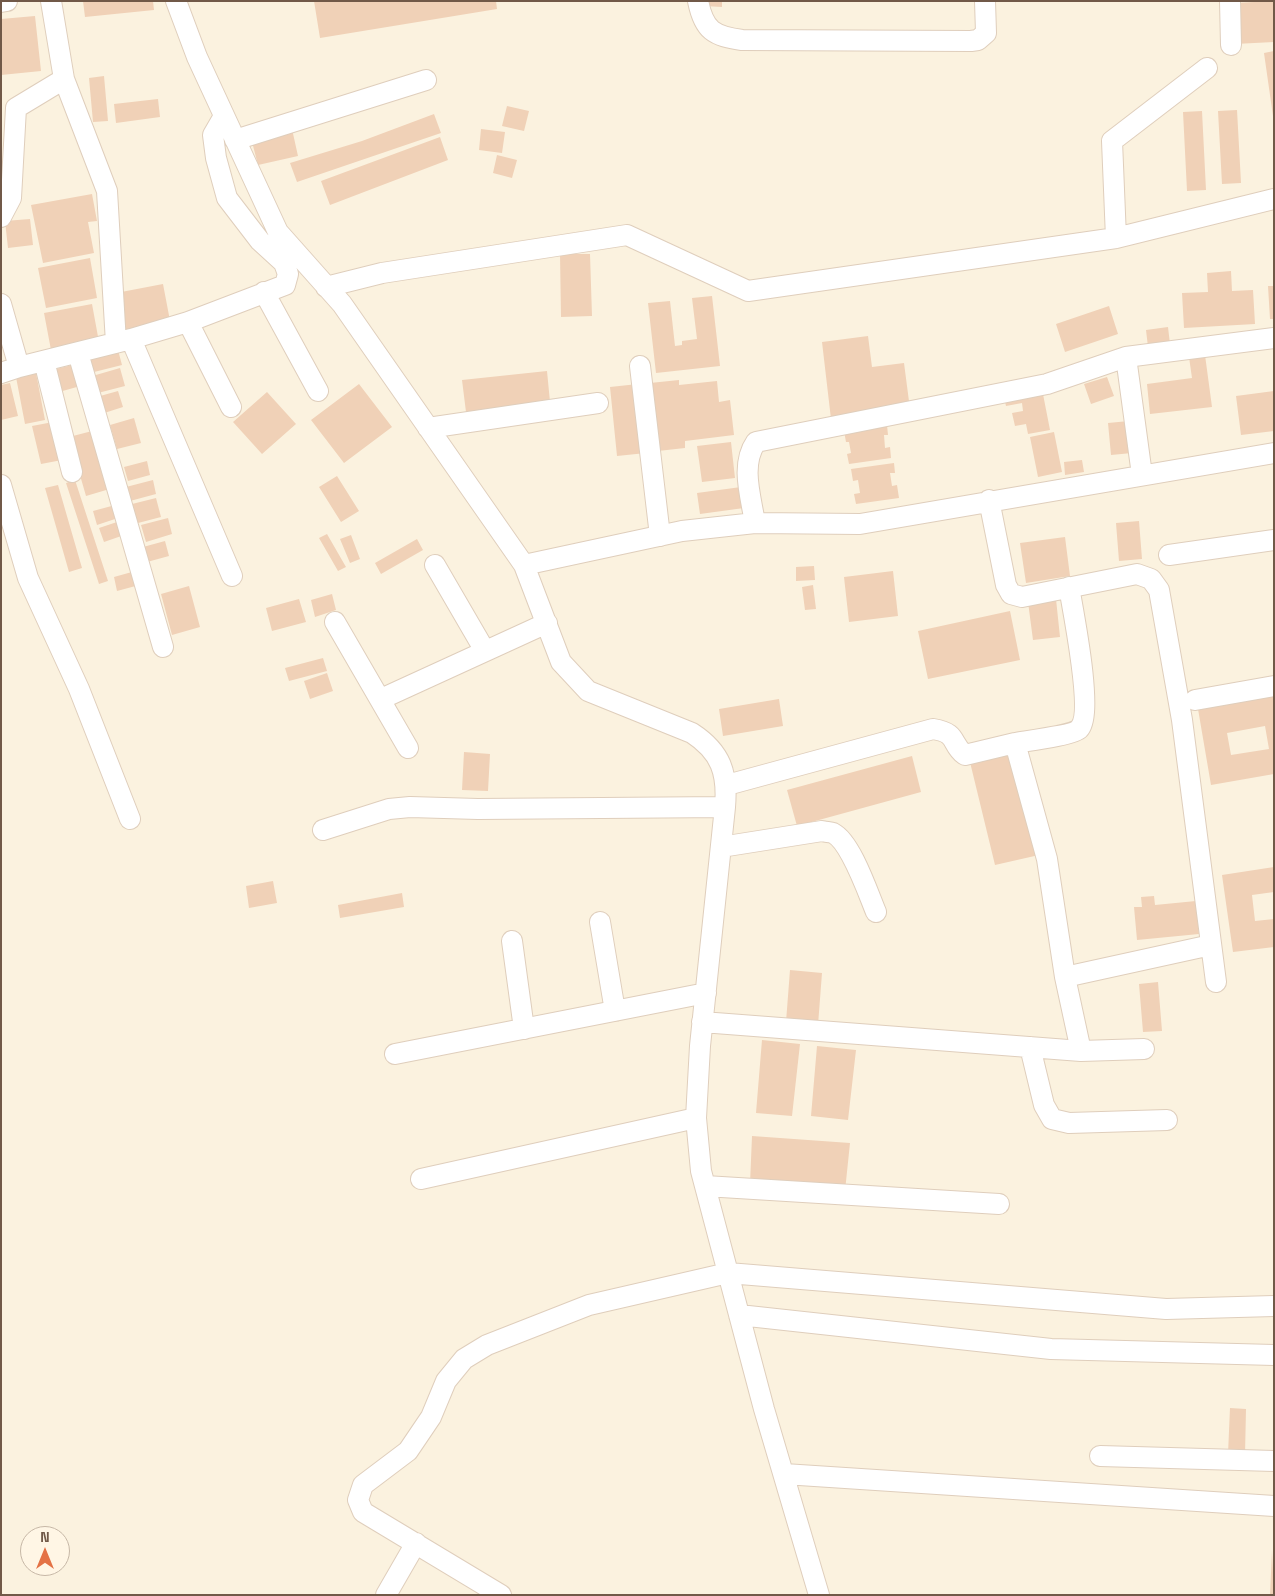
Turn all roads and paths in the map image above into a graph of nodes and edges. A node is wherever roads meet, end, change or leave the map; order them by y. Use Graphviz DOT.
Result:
graph roads {
  1 [pos="7,1"];
  2 [pos="51,1"];
  3 [pos="176,1"];
  4 [pos="698,1"];
  5 [pos="985,1"];
  6 [pos="1230,1"];
  7 [pos="1,2"];
  8 [pos="1231,45"];
  9 [pos="1207,68"];
  10 [pos="64,80"];
  11 [pos="426,80"];
  12 [pos="224,116"];
  13 [pos="235,140"];
  14 [pos="1274,199"];
  15 [pos="1,217"];
  16 [pos="1116,238"];
  17 [pos="326,287"];
  18 [pos="264,292"];
  19 [pos="1,304"];
  20 [pos="188,322"];
  21 [pos="5,332"];
  22 [pos="1274,338"];
  23 [pos="124,341"];
  24 [pos="78,353"];
  25 [pos="1126,357"];
  26 [pos="44,361"];
  27 [pos="640,366"];
  28 [pos="10,370"];
  29 [pos="318,391"];
  30 [pos="598,403"];
  31 [pos="231,407"];
  32 [pos="428,428"];
  33 [pos="1274,453"];
  34 [pos="72,472"];
  35 [pos="1142,475"];
  36 [pos="1,485"];
  37 [pos="989,500"];
  38 [pos="755,523"];
  39 [pos="660,536"];
  40 [pos="1274,540"];
  41 [pos="1169,555"];
  42 [pos="435,565"];
  43 [pos="524,565"];
  44 [pos="232,576"];
  45 [pos="1069,588"];
  46 [pos="335,622"];
  47 [pos="547,623"];
  48 [pos="163,647"];
  49 [pos="485,651"];
  50 [pos="1274,686"];
  51 [pos="381,699"];
  52 [pos="1195,700"];
  53 [pos="1015,743"];
  54 [pos="408,748"];
  55 [pos="727,785"];
  56 [pos="725,806"];
  57 [pos="130,820"];
  58 [pos="323,830"];
  59 [pos="721,847"];
  60 [pos="876,912"];
  61 [pos="600,922"];
  62 [pos="512,941"];
  63 [pos="1211,944"];
  64 [pos="1065,977"];
  65 [pos="1216,982"];
  66 [pos="706,993"];
  67 [pos="615,1011"];
  68 [pos="702,1022"];
  69 [pos="524,1029"];
  70 [pos="1030,1047"];
  71 [pos="1144,1049"];
  72 [pos="1081,1051"];
  73 [pos="395,1054"];
  74 [pos="696,1118"];
  75 [pos="1167,1120"];
  76 [pos="421,1179"];
  77 [pos="705,1186"];
  78 [pos="999,1204"];
  79 [pos="728,1273"];
  80 [pos="1274,1306"];
  81 [pos="739,1315"];
  82 [pos="1274,1355"];
  83 [pos="1100,1456"];
  84 [pos="1274,1461"];
  85 [pos="784,1474"];
  86 [pos="1274,1506"];
  87 [pos="416,1543"];
  88 [pos="386,1595"];
  89 [pos="501,1595"];
  90 [pos="818,1595"];
  1 -- 7 [label="street"];
  2 -- 10 [label="street"];
  3 -- 12 [label="street"];
  4 -- 5 [label="street"];
  6 -- 8 [label="street"];
  9 -- 16 [label="street"];
  10 -- 15 [label="street"];
  10 -- 23 [label="street"];
  11 -- 13 [label="street"];
  12 -- 13 [label="street"];
  12 -- 18 [label="street"];
  13 -- 17 [label="street"];
  14 -- 16 [label="street"];
  16 -- 17 [label="street"];
  17 -- 32 [label="street"];
  18 -- 20 [label="street"];
  18 -- 29 [label="street"];
  19 -- 21 [label="street"];
  20 -- 23 [label="street"];
  20 -- 31 [label="street"];
  21 -- 28 [label="street"];
  22 -- 25 [label="street"];
  23 -- 24 [label="street"];
  23 -- 44 [label="street"];
  24 -- 26 [label="street"];
  24 -- 48 [label="street"];
  25 -- 35 [label="street"];
  25 -- 38 [label="street"];
  26 -- 28 [label="street"];
  26 -- 34 [label="street"];
  27 -- 39 [label="street"];
  30 -- 32 [label="street"];
  32 -- 43 [label="street"];
  33 -- 35 [label="street"];
  35 -- 37 [label="street"];
  36 -- 57 [label="street"];
  37 -- 38 [label="street"];
  37 -- 45 [label="street"];
  38 -- 39 [label="street"];
  39 -- 43 [label="street"];
  40 -- 41 [label="street"];
  42 -- 49 [label="street"];
  43 -- 47 [label="street"];
  45 -- 53 [label="street"];
  45 -- 63 [label="street"];
  46 -- 51 [label="street"];
  47 -- 49 [label="street"];
  47 -- 55 [label="street"];
  49 -- 51 [label="street"];
  50 -- 52 [label="street"];
  51 -- 54 [label="street"];
  53 -- 55 [label="street"];
  53 -- 64 [label="street"];
  55 -- 56 [label="street"];
  56 -- 58 [label="street"];
  56 -- 59 [label="street"];
  59 -- 60 [label="street"];
  59 -- 66 [label="street"];
  61 -- 67 [label="street"];
  62 -- 69 [label="street"];
  63 -- 64 [label="street"];
  63 -- 65 [label="street"];
  64 -- 72 [label="street"];
  66 -- 67 [label="street"];
  66 -- 68 [label="street"];
  67 -- 69 [label="street"];
  68 -- 70 [label="street"];
  68 -- 74 [label="street"];
  69 -- 73 [label="street"];
  70 -- 72 [label="street"];
  70 -- 75 [label="street"];
  71 -- 72 [label="street"];
  74 -- 76 [label="street"];
  74 -- 77 [label="street"];
  77 -- 78 [label="street"];
  77 -- 79 [label="street"];
  79 -- 80 [label="street"];
  79 -- 81 [label="street"];
  79 -- 87 [label="street"];
  81 -- 82 [label="street"];
  81 -- 85 [label="street"];
  83 -- 84 [label="street"];
  85 -- 86 [label="street"];
  85 -- 90 [label="street"];
  87 -- 88 [label="street"];
  87 -- 89 [label="street"];
}
